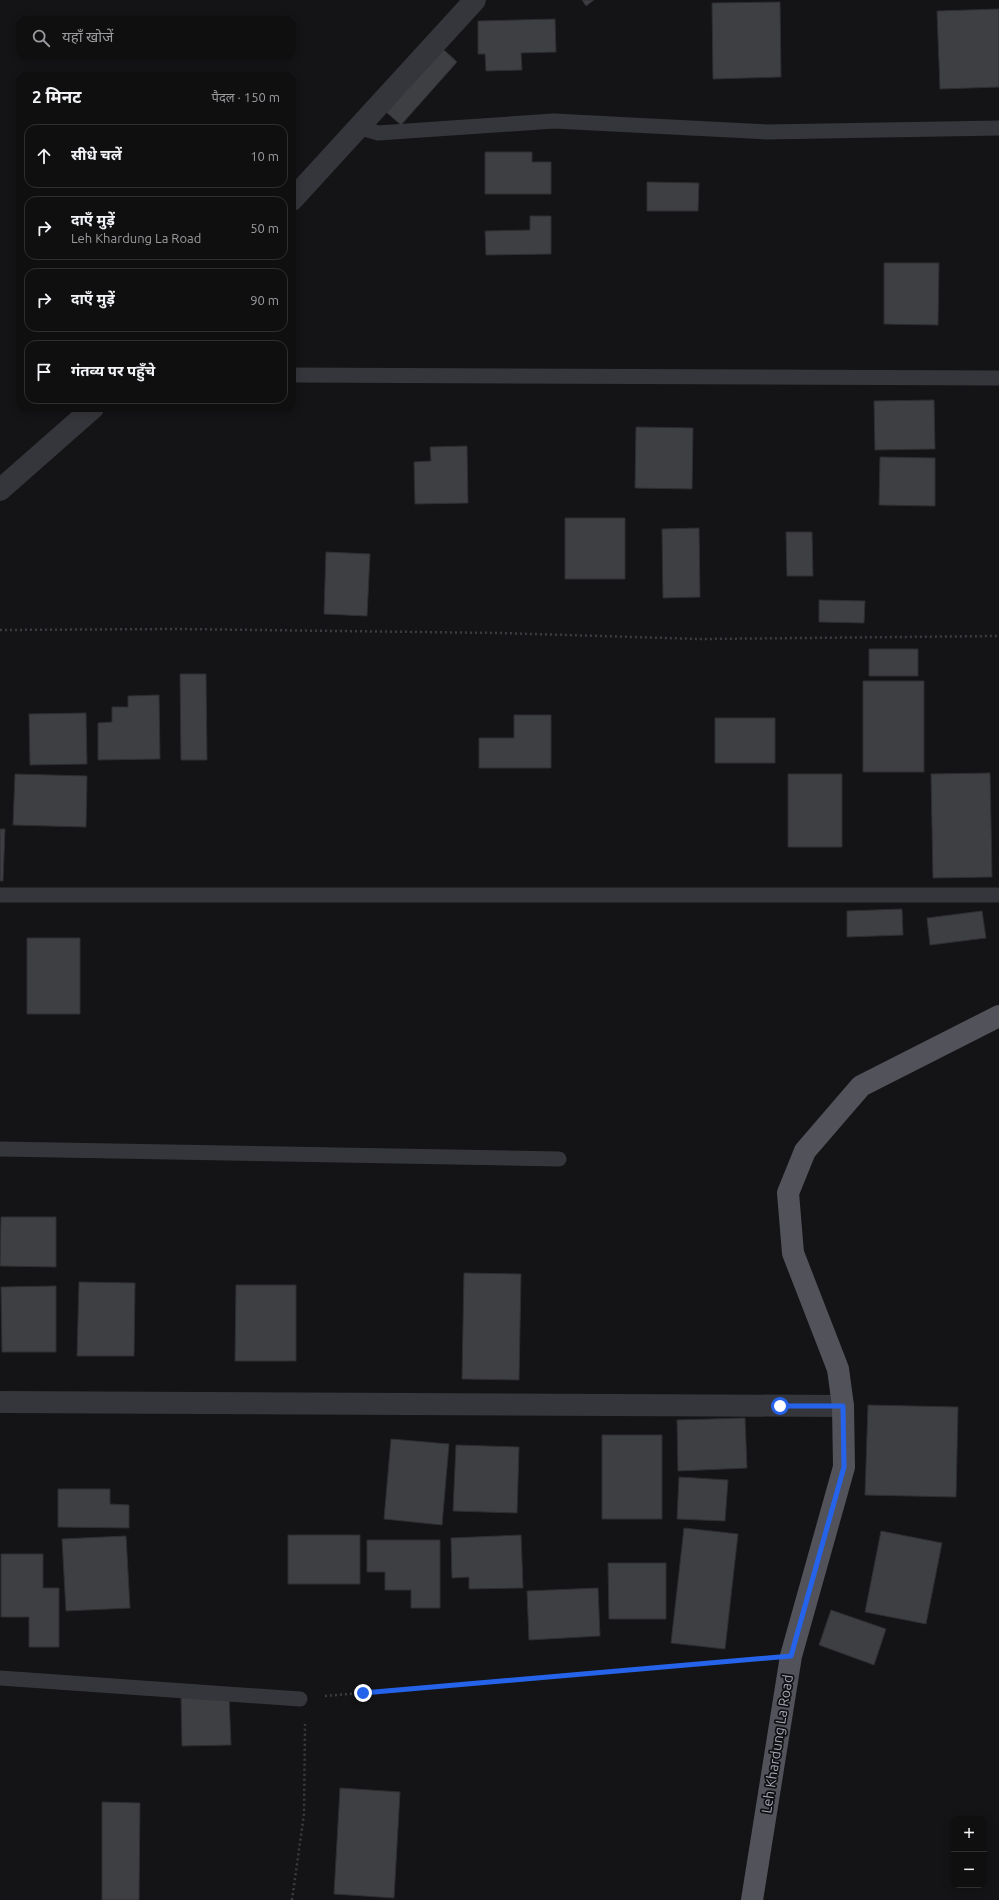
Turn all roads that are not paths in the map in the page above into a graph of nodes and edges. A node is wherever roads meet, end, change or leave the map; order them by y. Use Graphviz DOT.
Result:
graph roads {
  1 [pos="475,0"];
  2 [pos="358,127"];
  3 [pos="999,128"];
  4 [pos="296,196"];
  5 [pos="296,375"];
  6 [pos="999,378"];
  7 [pos="88,412"];
  8 [pos="0,490"];
  9 [pos="0,895"];
  10 [pos="999,895"];
  11 [pos="999,1016"];
  12 [pos="0,1150"];
  13 [pos="559,1159"];
  14 [pos="0,1402"];
  15 [pos="843,1406"];
  16 [pos="0,1678"];
  17 [pos="300,1699"];
  18 [pos="752,1900"];
  1 -- 2 [label="street"];
  2 -- 3 [label="lane"];
  2 -- 4 [label="street"];
  5 -- 6 [label="lane"];
  7 -- 8 [label="street"];
  9 -- 10 [label="lane"];
  11 -- 15 [label="main road, Leh Khardung La Road"];
  12 -- 13 [label="lane"];
  14 -- 15 [label="street"];
  15 -- 18 [label="main road, Leh Khardung La Road"];
  16 -- 17 [label="lane"];
}
